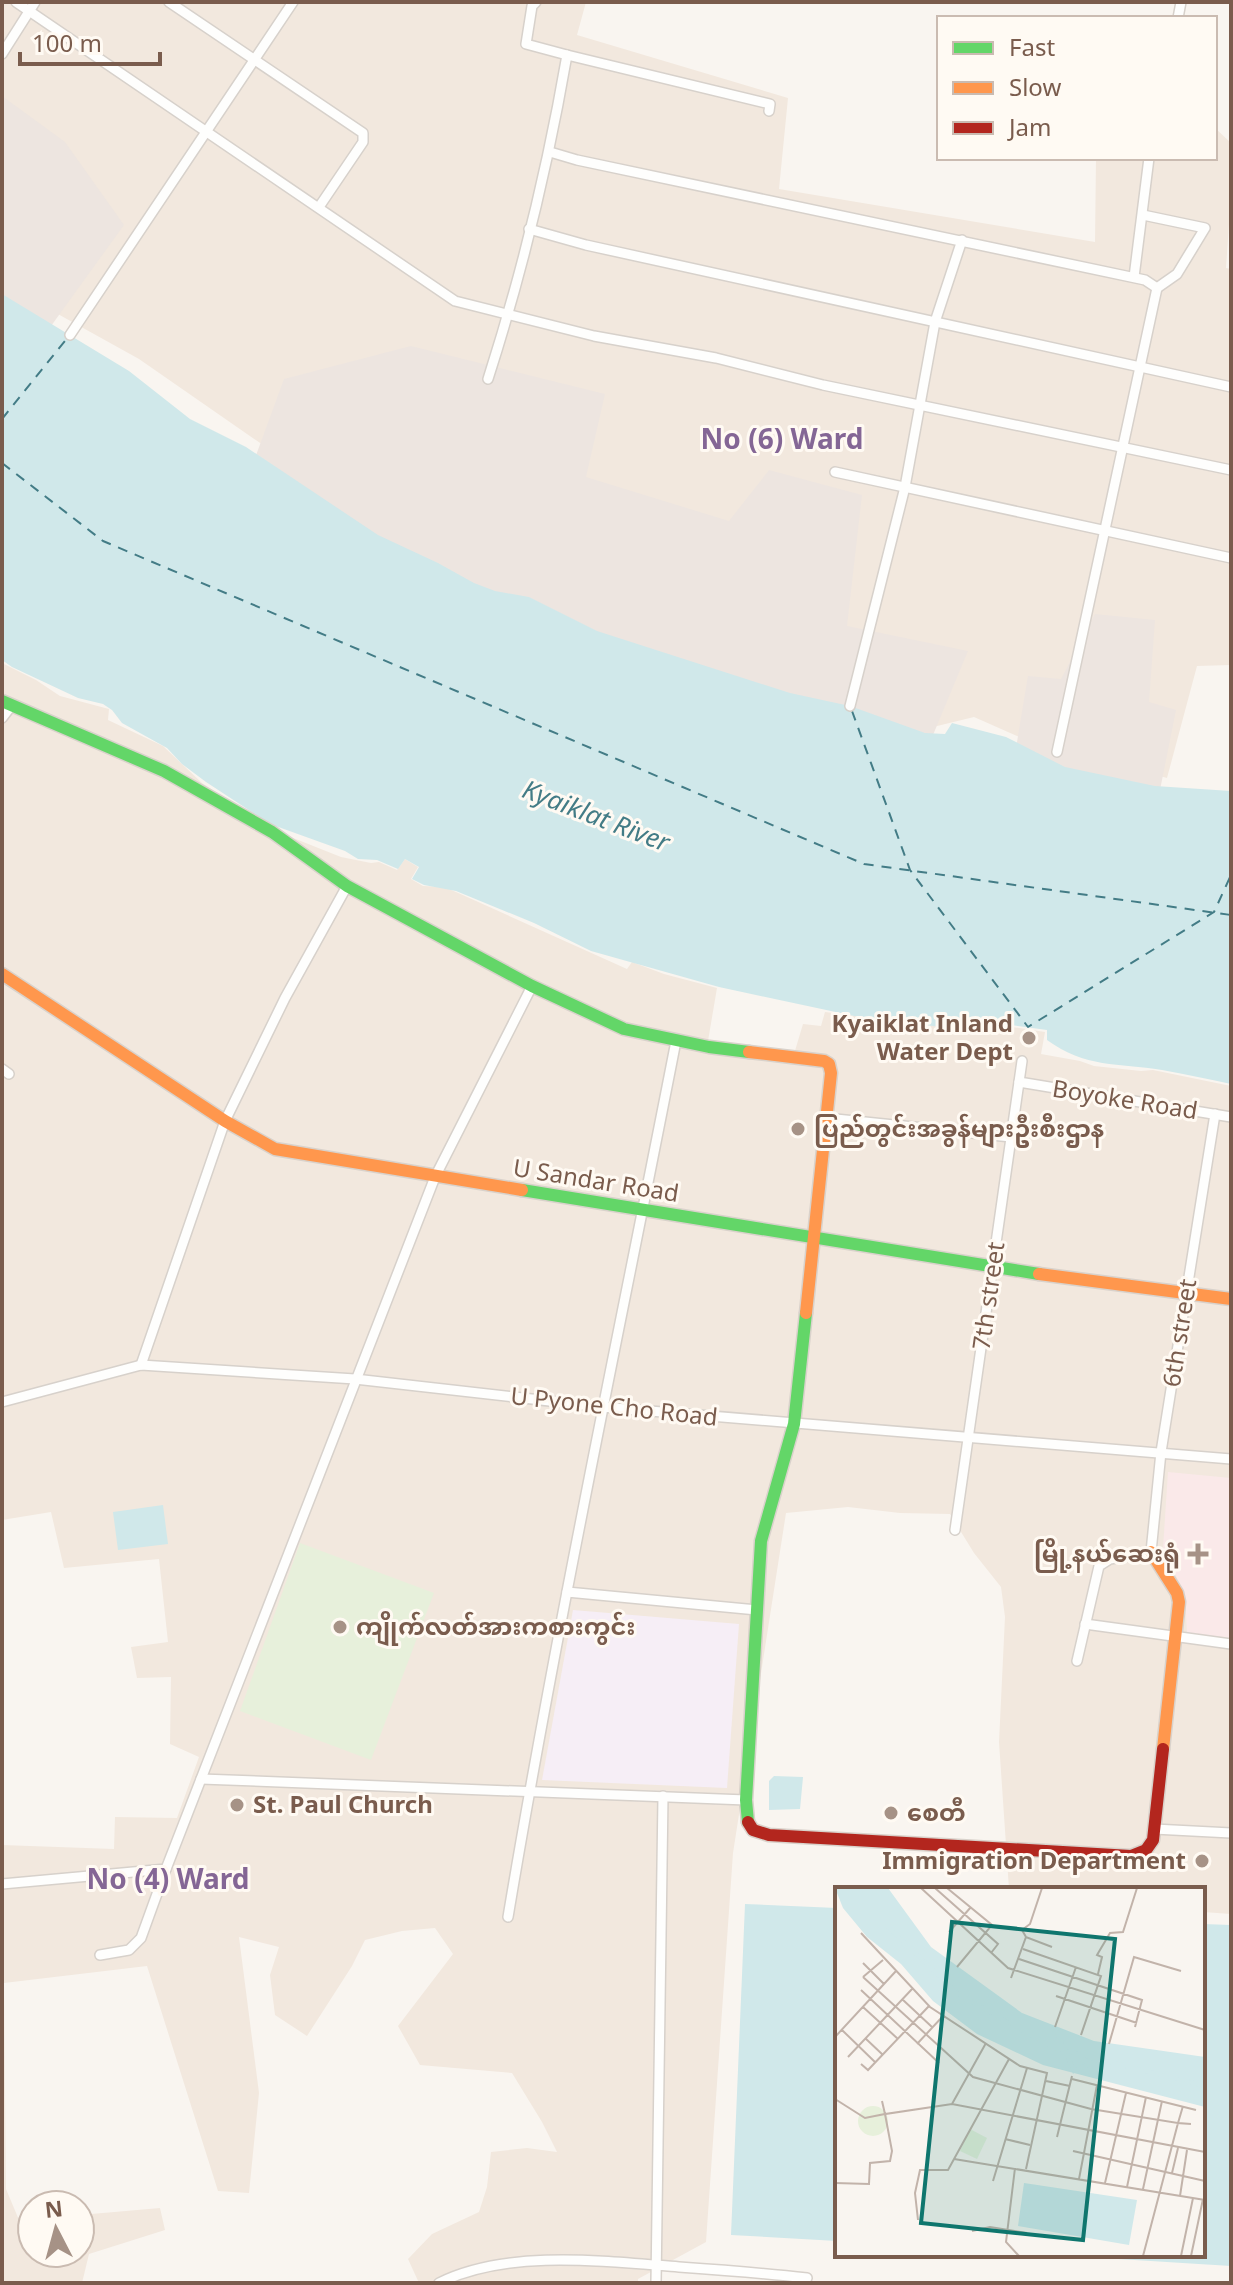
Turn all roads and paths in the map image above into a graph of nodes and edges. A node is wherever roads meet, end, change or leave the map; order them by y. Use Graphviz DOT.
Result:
graph roads {
  1 [pos="16,2"];
  2 [pos="169,2"];
  3 [pos="293,2"];
  4 [pos="536,2"];
  5 [pos="31,6"];
  6 [pos="2,54"];
  7 [pos="567,55"];
  8 [pos="254,58"];
  9 [pos="769,111"];
  10 [pos="206,131"];
  11 [pos="550,152"];
  12 [pos="1149,160"];
  13 [pos="319,207"];
  14 [pos="1143,215"];
  15 [pos="529,229"];
  16 [pos="962,240"];
  17 [pos="1134,277"];
  18 [pos="1157,288"];
  19 [pos="508,315"];
  20 [pos="935,322"];
  21 [pos="70,335"];
  22 [pos="1139,367"];
  23 [pos="488,379"];
  24 [pos="1231,387"];
  25 [pos="919,406"];
  26 [pos="1123,448"];
  27 [pos="1231,470"];
  28 [pos="835,472"];
  29 [pos="905,487"];
  30 [pos="1105,529"];
  31 [pos="1231,558"];
  32 [pos="7,703"];
  33 [pos="850,706"];
  34 [pos="2,718"];
  35 [pos="1057,752"];
  36 [pos="347,886"];
  37 [pos="2,974"];
  38 [pos="532,986"];
  39 [pos="676,1041"];
  40 [pos="1022,1061"];
  41 [pos="1019,1082"];
  42 [pos="1215,1114"];
  43 [pos="1231,1117"];
  44 [pos="826,1118"];
  45 [pos="225,1121"];
  46 [pos="1011,1137"];
  47 [pos="435,1177"];
  48 [pos="643,1211"];
  49 [pos="813,1239"];
  50 [pos="993,1268"];
  51 [pos="1187,1295"];
  52 [pos="1231,1299"];
  53 [pos="141,1365"];
  54 [pos="355,1379"];
  55 [pos="2,1402"];
  56 [pos="602,1407"];
  57 [pos="794,1424"];
  58 [pos="968,1437"];
  59 [pos="1161,1452"];
  60 [pos="1231,1459"];
  61 [pos="955,1530"];
  62 [pos="1151,1552"];
  63 [pos="567,1592"];
  64 [pos="757,1610"];
  65 [pos="1085,1624"];
  66 [pos="1177,1637"];
  67 [pos="1231,1644"];
  68 [pos="1077,1661"];
  69 [pos="201,1779"];
  70 [pos="529,1790"];
  71 [pos="663,1796"];
  72 [pos="746,1800"];
  73 [pos="1154,1829"];
  74 [pos="1231,1833"];
  75 [pos="166,1869"];
  76 [pos="2,1884"];
  77 [pos="508,1917"];
  78 [pos="100,1955"];
  79 [pos="656,2265"];
  80 [pos="807,2278"];
  81 [pos="439,2283"];
  82 [pos="656,2283"];
  1 -- 5 [label="street"];
  2 -- 8 [label="street"];
  3 -- 8 [label="street"];
  4 -- 7 [label="street"];
  5 -- 6 [label="street"];
  5 -- 10 [label="street"];
  7 -- 9 [label="street"];
  7 -- 11 [label="street"];
  8 -- 10 [label="street"];
  8 -- 13 [label="street"];
  10 -- 13 [label="street"];
  10 -- 21 [label="street"];
  11 -- 15 [label="street"];
  11 -- 16 [label="street"];
  12 -- 14 [label="street"];
  13 -- 19 [label="street"];
  14 -- 17 [label="street"];
  14 -- 18 [label="street"];
  15 -- 19 [label="street"];
  15 -- 20 [label="street"];
  16 -- 17 [label="street"];
  16 -- 20 [label="street"];
  17 -- 18 [label="street"];
  18 -- 22 [label="street"];
  19 -- 23 [label="street"];
  19 -- 25 [label="street"];
  20 -- 22 [label="street"];
  20 -- 25 [label="street"];
  22 -- 24 [label="street"];
  22 -- 26 [label="street"];
  25 -- 26 [label="street"];
  25 -- 29 [label="street"];
  26 -- 27 [label="street"];
  26 -- 30 [label="street"];
  28 -- 29 [label="street"];
  29 -- 30 [label="street"];
  29 -- 33 [label="street"];
  30 -- 31 [label="street"];
  30 -- 35 [label="street"];
  32 -- 34 [label="street"];
  32 -- 36 [label="street"];
  36 -- 38 [label="street"];
  36 -- 45 [label="street"];
  37 -- 45 [label="street, U Sandar Road"];
  38 -- 39 [label="street"];
  38 -- 47 [label="street"];
  39 -- 44 [label="street"];
  39 -- 48 [label="street"];
  40 -- 41 [label="street, 7th street"];
  41 -- 42 [label="street, Boyoke Road"];
  41 -- 46 [label="street, 7th street"];
  42 -- 43 [label="street, Boyoke Road"];
  42 -- 51 [label="street, 6th street"];
  44 -- 46 [label="street"];
  44 -- 49 [label="street"];
  45 -- 47 [label="street, U Sandar Road"];
  45 -- 53 [label="street"];
  46 -- 50 [label="street, 7th street"];
  47 -- 48 [label="street, U Sandar Road"];
  47 -- 54 [label="street"];
  48 -- 49 [label="street, U Sandar Road"];
  48 -- 56 [label="street"];
  49 -- 50 [label="street, U Sandar Road"];
  49 -- 57 [label="street"];
  50 -- 51 [label="street, U Sandar Road"];
  50 -- 58 [label="street, 7th street"];
  51 -- 52 [label="street, U Sandar Road"];
  51 -- 59 [label="street, 6th street"];
  53 -- 54 [label="street, U Pyone Cho Road"];
  53 -- 55 [label="street, U Pyone Cho Road"];
  54 -- 56 [label="street, U Pyone Cho Road"];
  54 -- 69 [label="street"];
  56 -- 57 [label="street, U Pyone Cho Road"];
  56 -- 63 [label="street"];
  57 -- 58 [label="street, U Pyone Cho Road"];
  57 -- 64 [label="street"];
  58 -- 59 [label="street, U Pyone Cho Road"];
  58 -- 61 [label="street, 7th street"];
  59 -- 60 [label="street, U Pyone Cho Road"];
  59 -- 62 [label="street, 6th street"];
  62 -- 65 [label="street"];
  62 -- 66 [label="street"];
  63 -- 64 [label="street"];
  63 -- 70 [label="street"];
  64 -- 72 [label="street"];
  65 -- 66 [label="street"];
  65 -- 68 [label="street"];
  66 -- 67 [label="street"];
  66 -- 73 [label="street"];
  69 -- 70 [label="street"];
  69 -- 75 [label="street"];
  70 -- 71 [label="street"];
  70 -- 77 [label="street"];
  71 -- 72 [label="street"];
  71 -- 79 [label="street"];
  72 -- 73 [label="street"];
  73 -- 74 [label="street"];
  75 -- 76 [label="street"];
  75 -- 78 [label="street"];
  79 -- 80 [label="street"];
  79 -- 81 [label="street"];
  79 -- 82 [label="street"];
}
